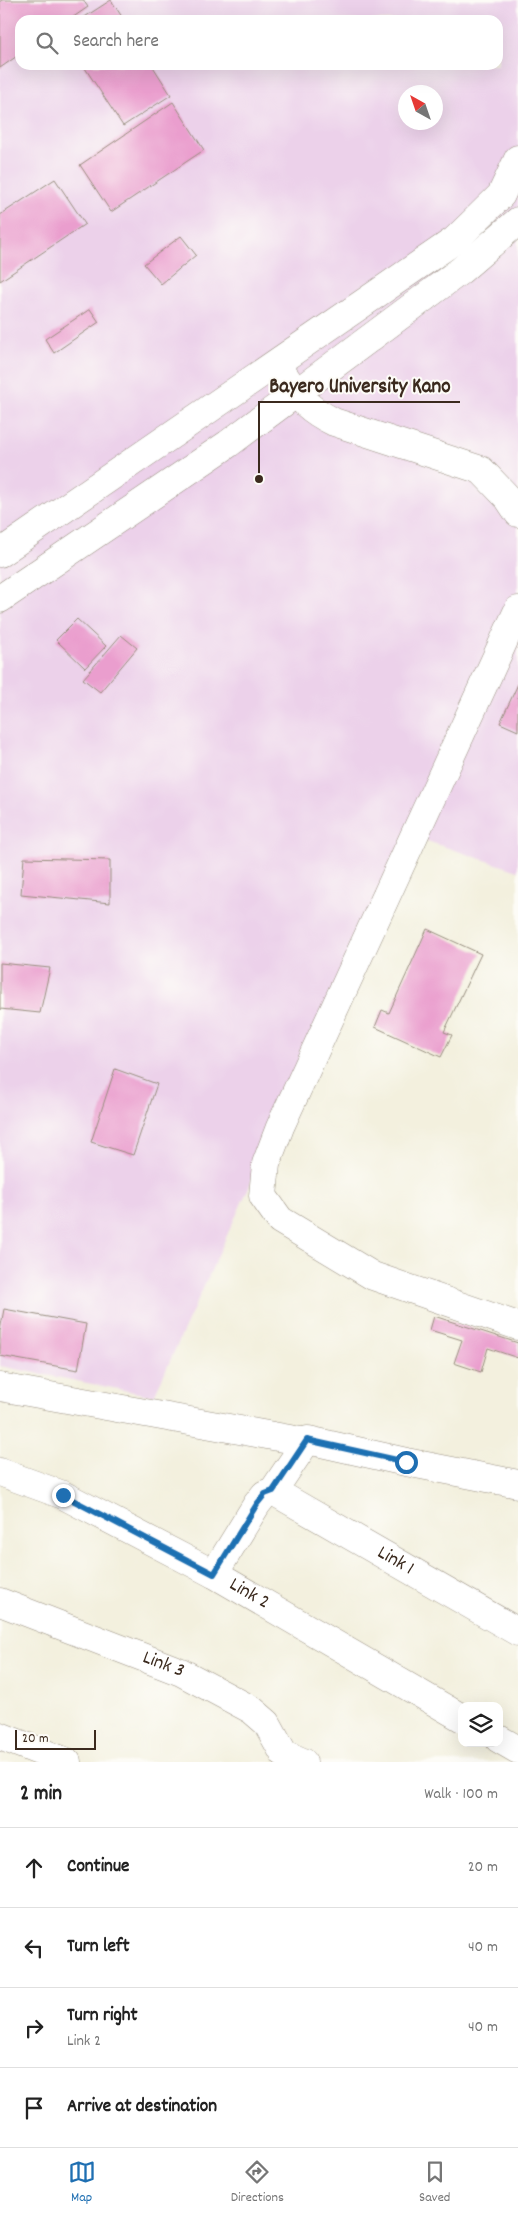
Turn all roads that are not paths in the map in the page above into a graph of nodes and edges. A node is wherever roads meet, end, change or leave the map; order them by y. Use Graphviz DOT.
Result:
graph roads {
  1 [pos="518,159"];
  2 [pos="518,221"];
  3 [pos="276,363"];
  4 [pos="296,394"];
  5 [pos="518,513"];
  6 [pos="0,553"];
  7 [pos="0,599"];
  8 [pos="518,610"];
  9 [pos="518,1326"];
  10 [pos="0,1387"];
  11 [pos="306,1442"];
  12 [pos="0,1472"];
  13 [pos="518,1484"];
  14 [pos="273,1491"];
  15 [pos="214,1574"];
  16 [pos="0,1602"];
  17 [pos="518,1632"];
  18 [pos="458,1716"];
  19 [pos="0,1736"];
  20 [pos="503,1742"];
  21 [pos="518,1750"];
  22 [pos="67,1762"];
  23 [pos="303,1762"];
  1 -- 3 [label="street"];
  2 -- 4 [label="street"];
  3 -- 4 [label="street"];
  3 -- 6 [label="street"];
  4 -- 5 [label="street"];
  4 -- 7 [label="street"];
  8 -- 9 [label="street"];
  10 -- 11 [label="street"];
  11 -- 13 [label="street"];
  11 -- 14 [label="street"];
  12 -- 15 [label="street, Link 2"];
  14 -- 15 [label="street"];
  14 -- 17 [label="street, Link 1"];
  15 -- 18 [label="street, Link 2"];
  16 -- 23 [label="street, Link 3"];
  19 -- 22 [label="street"];
  20 -- 21 [label="street"];
}
